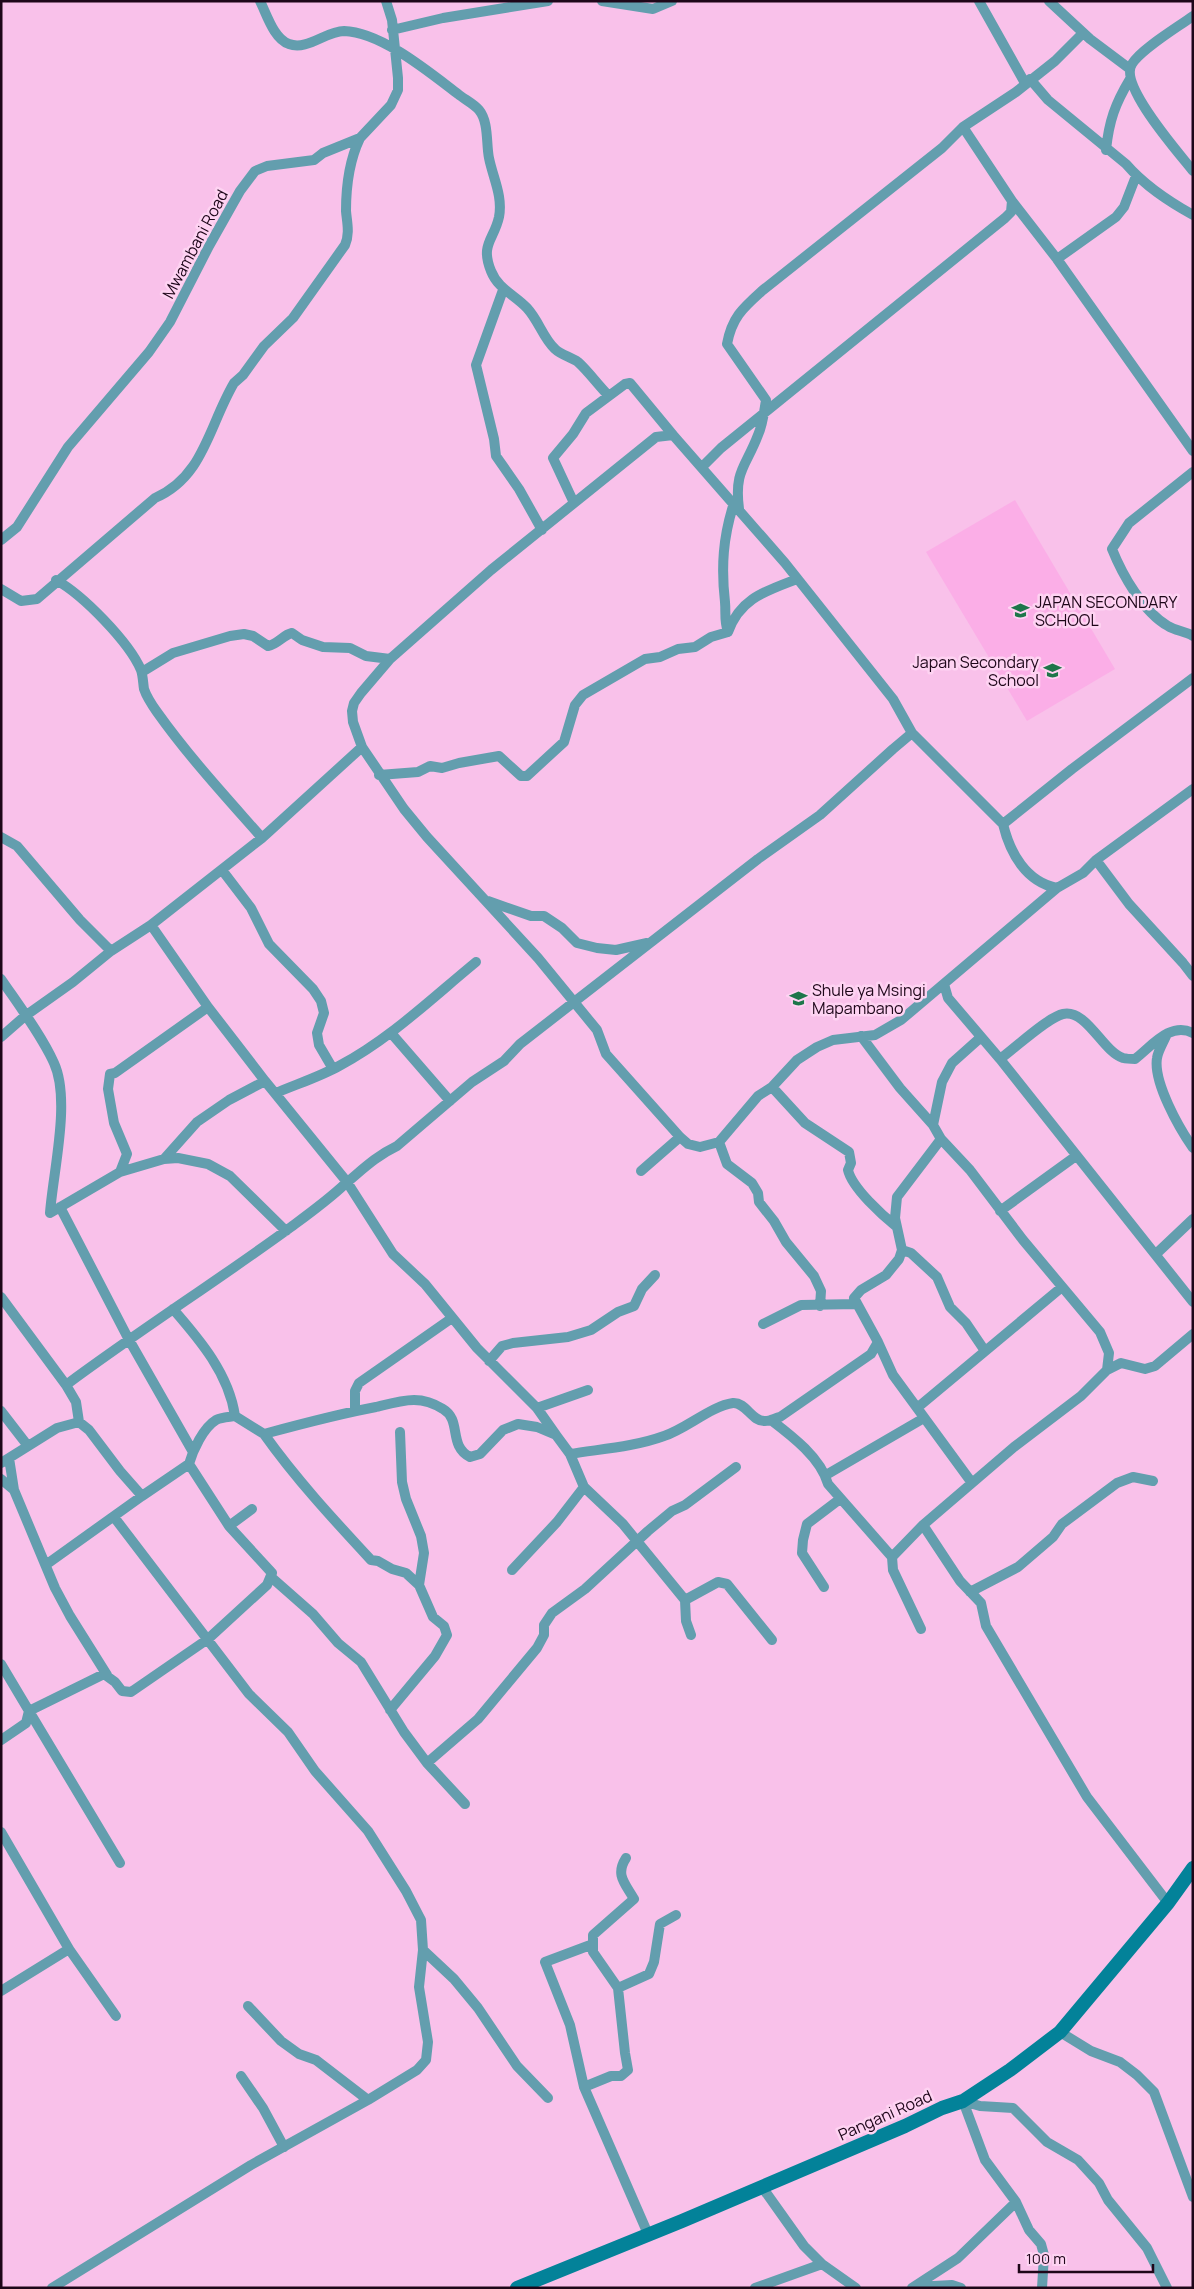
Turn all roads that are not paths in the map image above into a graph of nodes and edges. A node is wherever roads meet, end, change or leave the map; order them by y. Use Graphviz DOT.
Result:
graph roads {
  1 [pos="260,1"];
  2 [pos="386,1"];
  3 [pos="548,1"];
  4 [pos="602,1"];
  5 [pos="672,1"];
  6 [pos="979,1"];
  7 [pos="1052,2"];
  8 [pos="1193,16"];
  9 [pos="392,30"];
  10 [pos="1083,33"];
  11 [pos="394,47"];
  12 [pos="1130,74"];
  13 [pos="1028,81"];
  14 [pos="963,127"];
  15 [pos="360,138"];
  16 [pos="1106,150"];
  17 [pos="1193,171"];
  18 [pos="1136,176"];
  19 [pos="1012,201"];
  20 [pos="1193,216"];
  21 [pos="1057,259"];
  22 [pos="503,290"];
  23 [pos="608,396"];
  24 [pos="764,416"];
  25 [pos="673,435"];
  26 [pos="1193,452"];
  27 [pos="702,467"];
  28 [pos="1193,472"];
  29 [pos="574,503"];
  30 [pos="736,506"];
  31 [pos="542,530"];
  32 [pos="1,540"];
  33 [pos="797,579"];
  34 [pos="56,580"];
  35 [pos="1,589"];
  36 [pos="728,632"];
  37 [pos="1193,636"];
  38 [pos="390,659"];
  39 [pos="142,672"];
  40 [pos="1193,678"];
  41 [pos="912,733"];
  42 [pos="362,747"];
  43 [pos="379,775"];
  44 [pos="1193,789"];
  45 [pos="1003,824"];
  46 [pos="1,837"];
  47 [pos="262,838"];
  48 [pos="1096,860"];
  49 [pos="222,870"];
  50 [pos="1057,888"];
  51 [pos="485,900"];
  52 [pos="151,925"];
  53 [pos="651,942"];
  54 [pos="111,951"];
  55 [pos="476,962"];
  56 [pos="1193,976"];
  57 [pos="1,979"];
  58 [pos="944,984"];
  59 [pos="575,1002"];
  60 [pos="208,1007"];
  61 [pos="28,1014"];
  62 [pos="1193,1032"];
  63 [pos="390,1033"];
  64 [pos="1167,1033"];
  65 [pos="861,1036"];
  66 [pos="1,1037"];
  67 [pos="980,1038"];
  68 [pos="1000,1059"];
  69 [pos="333,1069"];
  70 [pos="265,1081"];
  71 [pos="772,1087"];
  72 [pos="276,1093"];
  73 [pos="450,1101"];
  74 [pos="933,1125"];
  75 [pos="680,1137"];
  76 [pos="941,1139"];
  77 [pos="719,1142"];
  78 [pos="1193,1148"];
  79 [pos="1076,1156"];
  80 [pos="164,1159"];
  81 [pos="641,1171"];
  82 [pos="120,1172"];
  83 [pos="348,1182"];
  84 [pos="60,1207"];
  85 [pos="1000,1211"];
  86 [pos="1193,1219"];
  87 [pos="898,1227"];
  88 [pos="286,1231"];
  89 [pos="902,1250"];
  90 [pos="1156,1254"];
  91 [pos="655,1275"];
  92 [pos="1062,1287"];
  93 [pos="1,1297"];
  94 [pos="1193,1302"];
  95 [pos="857,1304"];
  96 [pos="820,1306"];
  97 [pos="173,1309"];
  98 [pos="452,1318"];
  99 [pos="763,1324"];
  100 [pos="1193,1334"];
  101 [pos="128,1338"];
  102 [pos="878,1342"];
  103 [pos="985,1351"];
  104 [pos="489,1360"];
  105 [pos="1107,1370"];
  106 [pos="66,1384"];
  107 [pos="588,1390"];
  108 [pos="537,1408"];
  109 [pos="917,1408"];
  110 [pos="1,1411"];
  111 [pos="355,1411"];
  112 [pos="235,1416"];
  113 [pos="924,1418"];
  114 [pos="771,1420"];
  115 [pos="79,1422"];
  116 [pos="400,1432"];
  117 [pos="264,1434"];
  118 [pos="556,1436"];
  119 [pos="28,1446"];
  120 [pos="193,1452"];
  121 [pos="570,1454"];
  122 [pos="5,1460"];
  123 [pos="189,1464"];
  124 [pos="736,1468"];
  125 [pos="826,1475"];
  126 [pos="1,1478"];
  127 [pos="1153,1481"];
  128 [pos="972,1483"];
  129 [pos="584,1487"];
  130 [pos="14,1490"];
  131 [pos="142,1496"];
  132 [pos="840,1499"];
  133 [pos="252,1509"];
  134 [pos="114,1517"];
  135 [pos="923,1525"];
  136 [pos="229,1526"];
  137 [pos="638,1541"];
  138 [pos="892,1557"];
  139 [pos="47,1564"];
  140 [pos="512,1570"];
  141 [pos="271,1577"];
  142 [pos="419,1585"];
  143 [pos="824,1587"];
  144 [pos="970,1592"];
  145 [pos="685,1600"];
  146 [pos="921,1630"];
  147 [pos="691,1635"];
  148 [pos="208,1639"];
  149 [pos="772,1640"];
  150 [pos="1,1664"];
  151 [pos="107,1675"];
  152 [pos="390,1710"];
  153 [pos="29,1711"];
  154 [pos="1,1740"];
  155 [pos="428,1763"];
  156 [pos="464,1804"];
  157 [pos="1,1832"];
  158 [pos="626,1858"];
  159 [pos="120,1863"];
  160 [pos="1193,1868"];
  161 [pos="1168,1903"];
  162 [pos="676,1915"];
  163 [pos="593,1944"];
  164 [pos="69,1949"];
  165 [pos="423,1950"];
  166 [pos="618,1988"];
  167 [pos="1,1991"];
  168 [pos="248,2006"];
  169 [pos="116,2016"];
  170 [pos="1060,2032"];
  171 [pos="241,2076"];
  172 [pos="584,2086"];
  173 [pos="548,2098"];
  174 [pos="368,2100"];
  175 [pos="963,2101"];
  176 [pos="284,2147"];
  177 [pos="762,2187"];
  178 [pos="1193,2198"];
  179 [pos="1016,2202"];
  180 [pos="648,2234"];
  181 [pos="822,2264"];
  182 [pos="55,2287"];
  183 [pos="517,2288"];
  184 [pos="756,2288"];
  185 [pos="856,2288"];
  186 [pos="912,2288"];
  187 [pos="961,2288"];
  188 [pos="1042,2288"];
  189 [pos="1167,2288"];
  1 -- 11 [label="street"];
  2 -- 9 [label="street, Mwambani Road"];
  3 -- 9 [label="street"];
  4 -- 5 [label="street"];
  6 -- 13 [label="street"];
  7 -- 10 [label="street"];
  8 -- 12 [label="street"];
  9 -- 11 [label="street, Mwambani Road"];
  10 -- 12 [label="street"];
  10 -- 13 [label="street"];
  11 -- 15 [label="street, Mwambani Road"];
  11 -- 22 [label="street"];
  12 -- 16 [label="street"];
  12 -- 17 [label="street"];
  13 -- 14 [label="street"];
  13 -- 16 [label="street"];
  14 -- 19 [label="street"];
  14 -- 24 [label="street"];
  15 -- 32 [label="street, Mwambani Road"];
  15 -- 34 [label="street"];
  16 -- 18 [label="street"];
  18 -- 20 [label="street"];
  18 -- 21 [label="street"];
  19 -- 21 [label="street"];
  19 -- 24 [label="street"];
  21 -- 26 [label="street"];
  22 -- 23 [label="street"];
  22 -- 31 [label="street"];
  23 -- 25 [label="street"];
  23 -- 29 [label="street"];
  24 -- 27 [label="street"];
  24 -- 30 [label="street"];
  25 -- 27 [label="street"];
  25 -- 29 [label="street"];
  27 -- 30 [label="street"];
  28 -- 37 [label="street"];
  29 -- 31 [label="street"];
  30 -- 33 [label="street"];
  30 -- 36 [label="street"];
  31 -- 38 [label="street"];
  33 -- 36 [label="street"];
  33 -- 41 [label="street"];
  34 -- 35 [label="street"];
  34 -- 39 [label="street"];
  36 -- 43 [label="street"];
  38 -- 39 [label="street"];
  38 -- 42 [label="street"];
  39 -- 47 [label="street"];
  40 -- 45 [label="street"];
  41 -- 45 [label="street"];
  41 -- 53 [label="street"];
  42 -- 43 [label="street"];
  42 -- 47 [label="street"];
  43 -- 51 [label="street"];
  44 -- 48 [label="street"];
  45 -- 50 [label="street"];
  46 -- 54 [label="street"];
  47 -- 49 [label="street"];
  48 -- 50 [label="street"];
  48 -- 56 [label="street"];
  49 -- 52 [label="street"];
  49 -- 69 [label="street"];
  50 -- 58 [label="street"];
  51 -- 53 [label="street"];
  51 -- 59 [label="street"];
  52 -- 54 [label="street"];
  52 -- 60 [label="street"];
  53 -- 59 [label="street"];
  54 -- 61 [label="street"];
  55 -- 63 [label="street"];
  57 -- 61 [label="street"];
  58 -- 65 [label="street"];
  58 -- 67 [label="street"];
  59 -- 73 [label="street"];
  59 -- 75 [label="street"];
  60 -- 70 [label="street"];
  60 -- 82 [label="street"];
  61 -- 66 [label="street"];
  61 -- 84 [label="street"];
  62 -- 64 [label="street"];
  63 -- 69 [label="street"];
  63 -- 73 [label="street"];
  64 -- 68 [label="street"];
  64 -- 78 [label="street"];
  65 -- 71 [label="street"];
  65 -- 74 [label="street"];
  67 -- 68 [label="street"];
  67 -- 74 [label="street"];
  68 -- 79 [label="street"];
  69 -- 72 [label="street"];
  70 -- 72 [label="street"];
  70 -- 80 [label="street"];
  71 -- 77 [label="street"];
  71 -- 87 [label="street"];
  72 -- 83 [label="street"];
  73 -- 83 [label="street"];
  74 -- 76 [label="street"];
  75 -- 77 [label="street"];
  75 -- 81 [label="street"];
  76 -- 85 [label="street"];
  76 -- 87 [label="street"];
  77 -- 96 [label="street"];
  79 -- 85 [label="street"];
  79 -- 90 [label="street"];
  80 -- 82 [label="street"];
  80 -- 88 [label="street"];
  82 -- 84 [label="street"];
  83 -- 88 [label="street"];
  83 -- 98 [label="street"];
  84 -- 101 [label="street"];
  85 -- 92 [label="street"];
  86 -- 90 [label="street"];
  87 -- 89 [label="street"];
  88 -- 97 [label="street"];
  89 -- 95 [label="street"];
  89 -- 103 [label="street"];
  90 -- 94 [label="street"];
  91 -- 104 [label="street"];
  92 -- 103 [label="street"];
  92 -- 105 [label="street"];
  93 -- 106 [label="street"];
  95 -- 96 [label="street"];
  95 -- 102 [label="street"];
  96 -- 99 [label="street"];
  97 -- 101 [label="street"];
  97 -- 112 [label="street"];
  98 -- 104 [label="street"];
  98 -- 111 [label="street"];
  100 -- 105 [label="street"];
  101 -- 106 [label="street"];
  101 -- 120 [label="street"];
  102 -- 109 [label="street"];
  102 -- 114 [label="street"];
  103 -- 109 [label="street"];
  104 -- 108 [label="street"];
  105 -- 128 [label="street"];
  106 -- 115 [label="street"];
  107 -- 108 [label="street"];
  108 -- 118 [label="street"];
  109 -- 113 [label="street"];
  110 -- 119 [label="street"];
  111 -- 117 [label="street"];
  111 -- 118 [label="street"];
  112 -- 117 [label="street"];
  112 -- 120 [label="street"];
  113 -- 125 [label="street"];
  113 -- 128 [label="street"];
  114 -- 121 [label="street"];
  114 -- 125 [label="street"];
  115 -- 119 [label="street"];
  115 -- 131 [label="street"];
  116 -- 142 [label="street"];
  117 -- 142 [label="street"];
  118 -- 121 [label="street"];
  119 -- 122 [label="street"];
  120 -- 123 [label="street"];
  121 -- 129 [label="street"];
  122 -- 130 [label="street"];
  123 -- 131 [label="street"];
  123 -- 136 [label="street"];
  124 -- 137 [label="street"];
  125 -- 132 [label="street"];
  126 -- 130 [label="street"];
  127 -- 144 [label="street"];
  128 -- 135 [label="street"];
  129 -- 137 [label="street"];
  129 -- 140 [label="street"];
  130 -- 139 [label="street"];
  131 -- 134 [label="street"];
  132 -- 138 [label="street"];
  132 -- 143 [label="street"];
  133 -- 136 [label="street"];
  134 -- 139 [label="street"];
  134 -- 148 [label="street"];
  135 -- 138 [label="street"];
  135 -- 144 [label="street"];
  136 -- 141 [label="street"];
  137 -- 145 [label="street"];
  137 -- 155 [label="street"];
  138 -- 146 [label="street"];
  139 -- 151 [label="street"];
  141 -- 148 [label="street"];
  141 -- 152 [label="street"];
  142 -- 152 [label="street"];
  144 -- 161 [label="street"];
  145 -- 147 [label="street"];
  145 -- 149 [label="street"];
  148 -- 151 [label="street"];
  148 -- 165 [label="street"];
  150 -- 153 [label="street"];
  151 -- 153 [label="street"];
  152 -- 155 [label="street"];
  153 -- 154 [label="street"];
  153 -- 159 [label="street"];
  155 -- 156 [label="street"];
  157 -- 164 [label="street"];
  158 -- 163 [label="street"];
  160 -- 161 [label="main road, Pangani Road"];
  161 -- 170 [label="main road, Pangani Road"];
  162 -- 166 [label="street"];
  163 -- 166 [label="street"];
  163 -- 172 [label="street"];
  164 -- 167 [label="street"];
  164 -- 169 [label="street"];
  165 -- 173 [label="street"];
  165 -- 174 [label="street"];
  166 -- 172 [label="street"];
  168 -- 174 [label="street"];
  170 -- 175 [label="main road, Pangani Road"];
  170 -- 178 [label="street"];
  171 -- 176 [label="street"];
  172 -- 180 [label="street"];
  174 -- 176 [label="street"];
  175 -- 177 [label="main road, Pangani Road"];
  175 -- 179 [label="street"];
  175 -- 189 [label="street"];
  176 -- 182 [label="street"];
  177 -- 180 [label="main road, Pangani Road"];
  177 -- 181 [label="street"];
  179 -- 186 [label="street"];
  179 -- 188 [label="street"];
  180 -- 183 [label="main road, Pangani Road"];
  181 -- 184 [label="street"];
  181 -- 185 [label="street"];
  186 -- 187 [label="street"];
}
